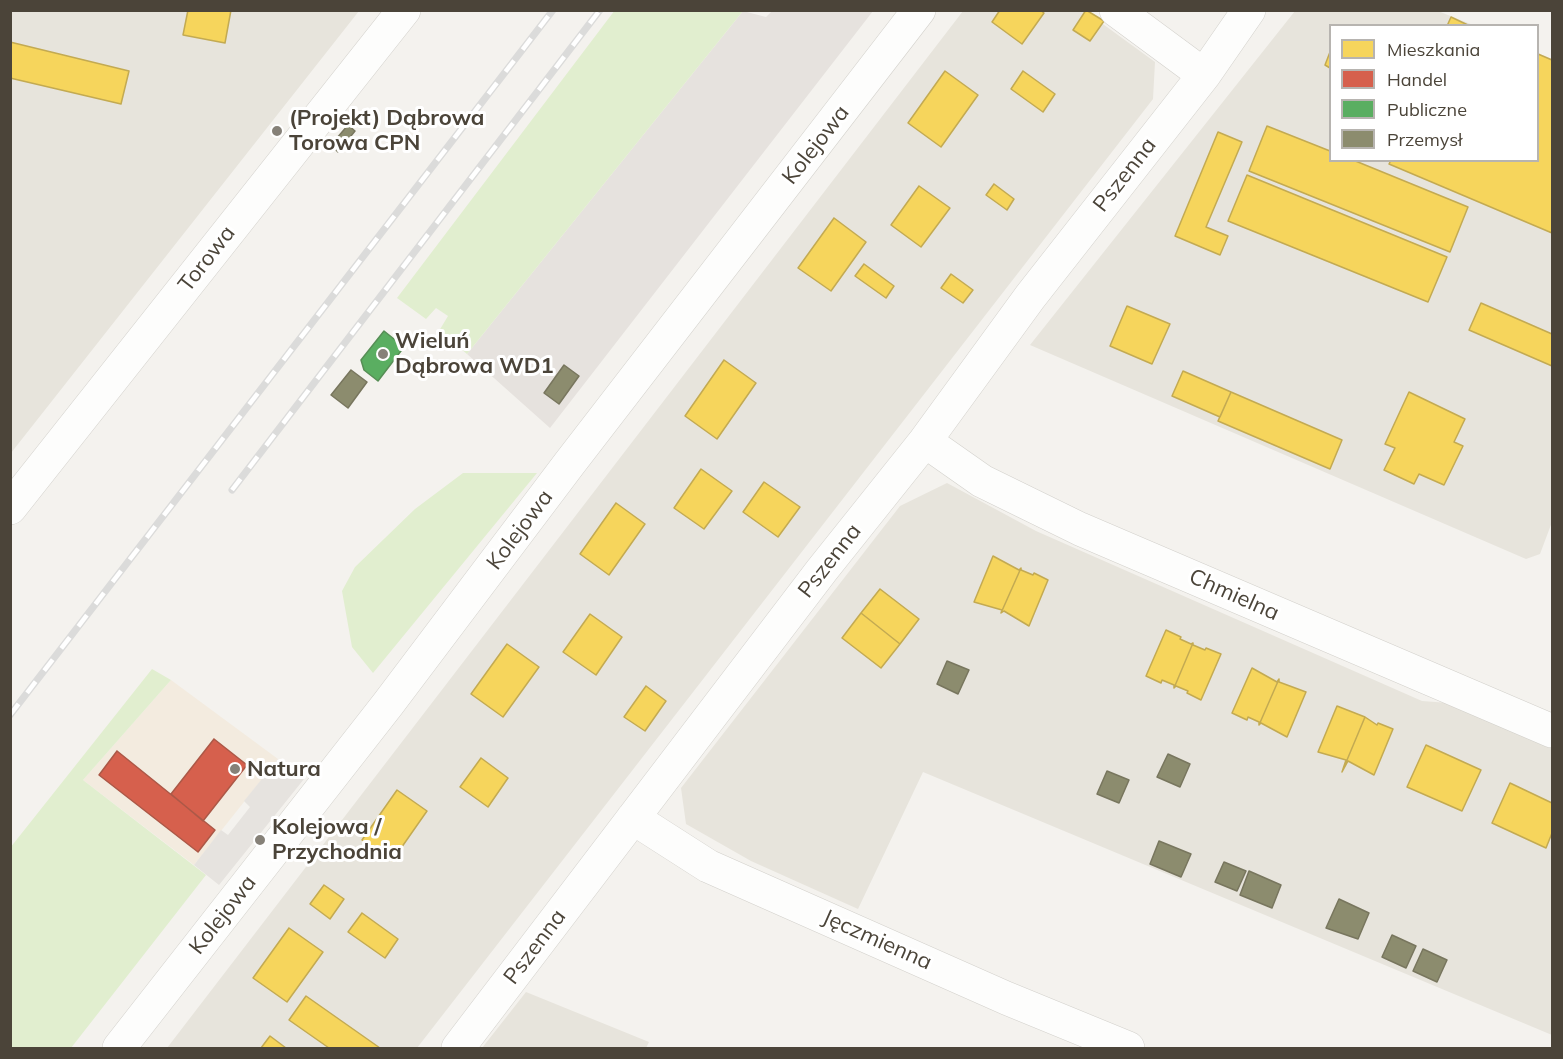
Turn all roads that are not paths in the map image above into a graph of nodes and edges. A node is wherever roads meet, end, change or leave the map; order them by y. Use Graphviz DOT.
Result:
graph roads {
  1 [pos="405,10"];
  2 [pos="920,10"];
  3 [pos="1116,10"];
  4 [pos="1249,10"];
  5 [pos="1204,75"];
  6 [pos="925,441"];
  7 [pos="10,508"];
  8 [pos="1552,731"];
  9 [pos="633,818"];
  10 [pos="119,1048"];
  11 [pos="458,1048"];
  12 [pos="1128,1048"];
  1 -- 7 [label="street, Torowa"];
  2 -- 10 [label="street, Kolejowa"];
  3 -- 5 [label="street"];
  4 -- 5 [label="street, Pszenna"];
  5 -- 6 [label="street, Pszenna"];
  6 -- 8 [label="street, Chmielna"];
  6 -- 9 [label="street, Pszenna"];
  9 -- 11 [label="street, Pszenna"];
  9 -- 12 [label="street, Jęczmienna"];
}
